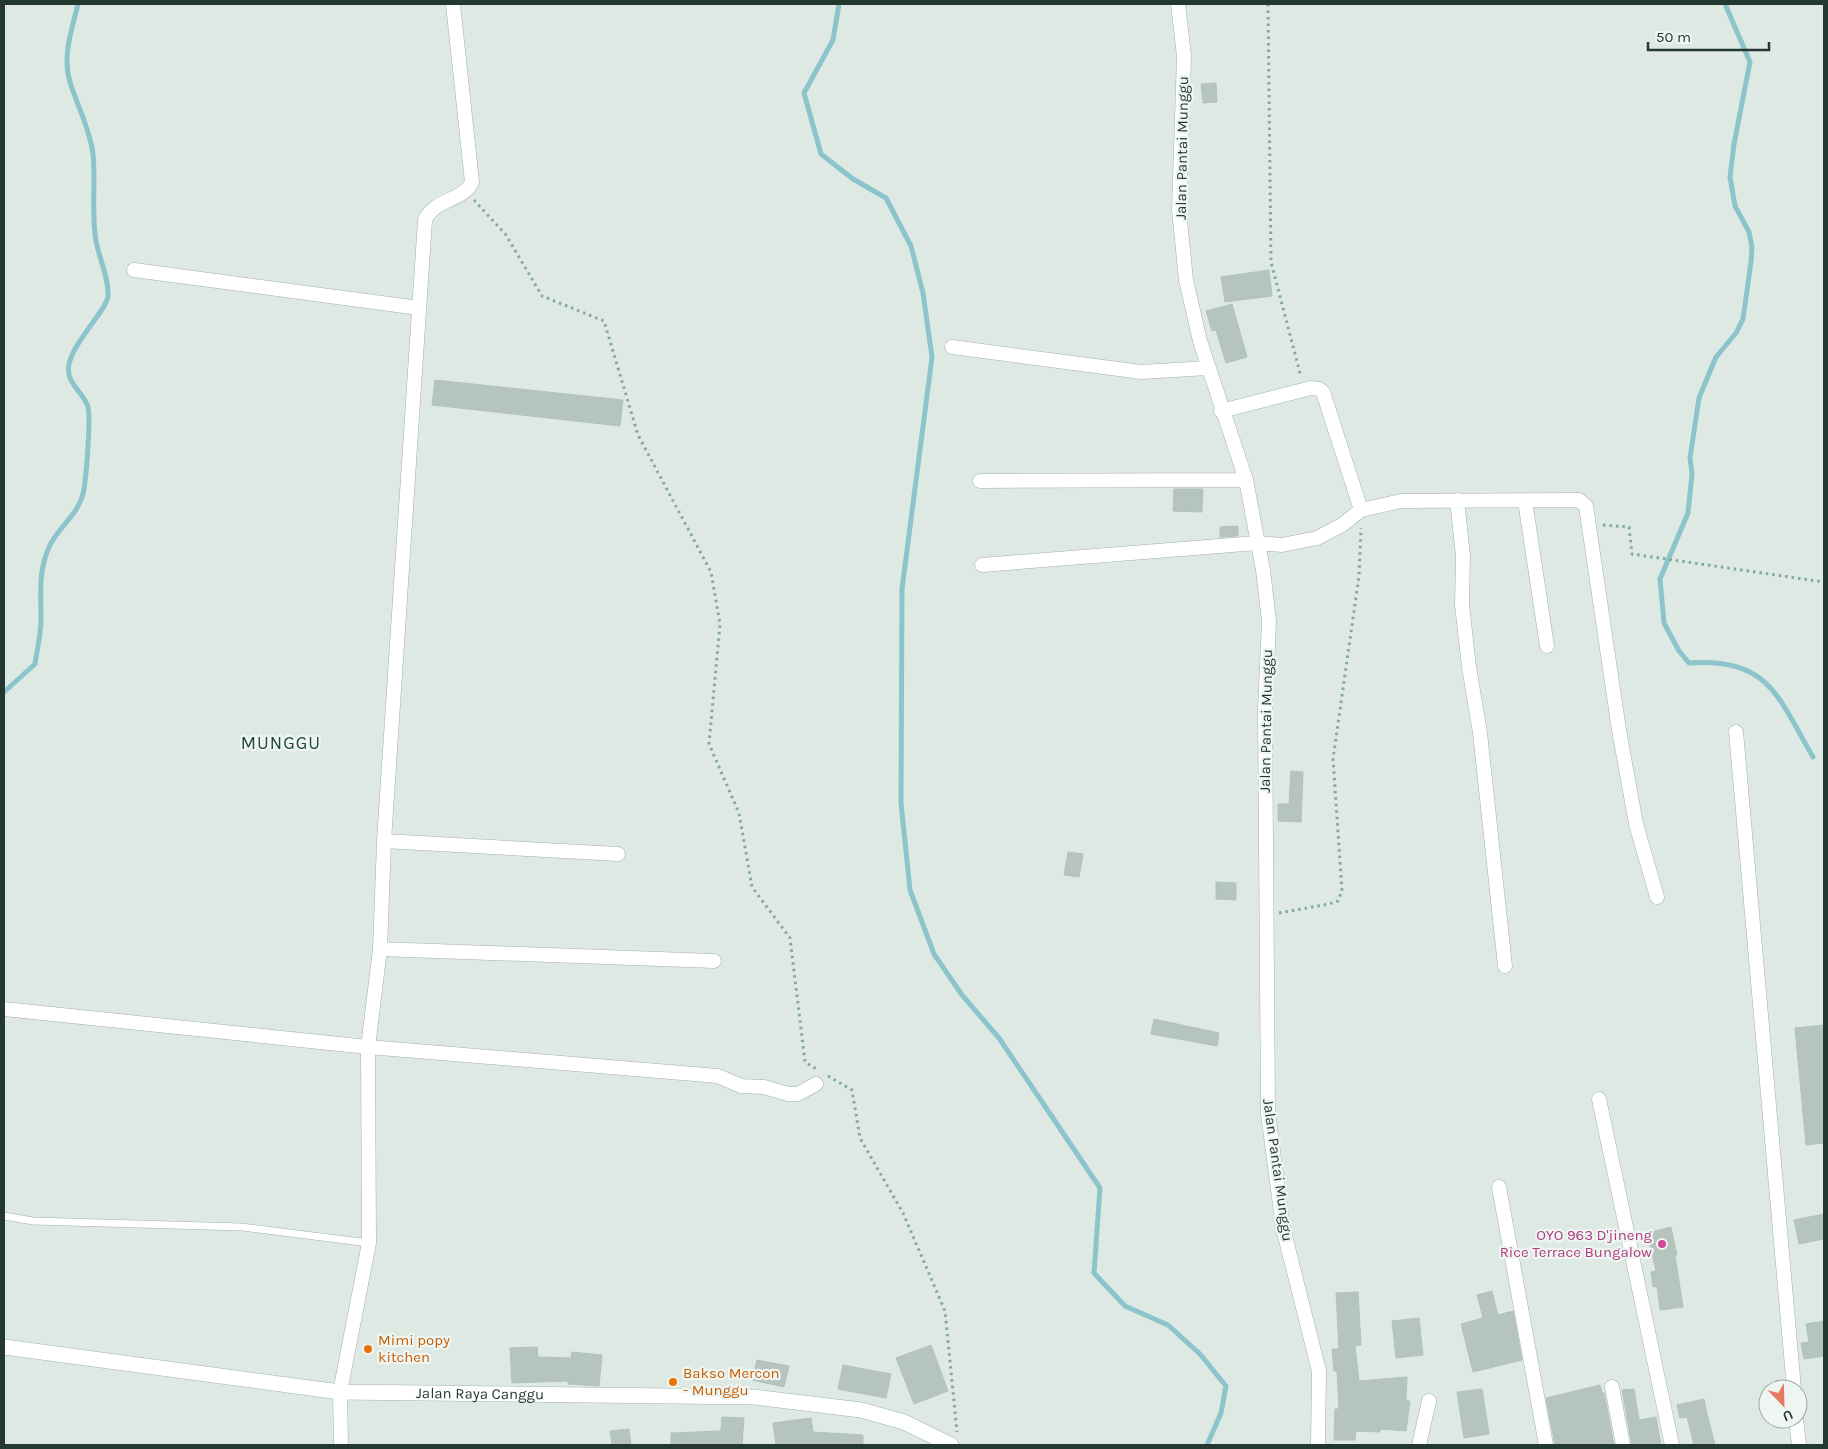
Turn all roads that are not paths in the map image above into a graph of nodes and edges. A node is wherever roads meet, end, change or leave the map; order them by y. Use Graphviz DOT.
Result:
graph roads {
  1 [pos="453,4"];
  2 [pos="1178,4"];
  3 [pos="134,270"];
  4 [pos="419,308"];
  5 [pos="952,347"];
  6 [pos="1208,368"];
  7 [pos="1222,411"];
  8 [pos="1246,480"];
  9 [pos="980,482"];
  10 [pos="1457,500"];
  11 [pos="1525,501"];
  12 [pos="1361,510"];
  13 [pos="1257,543"];
  14 [pos="982,565"];
  15 [pos="1547,646"];
  16 [pos="1736,732"];
  17 [pos="384,841"];
  18 [pos="618,854"];
  19 [pos="1657,897"];
  20 [pos="380,949"];
  21 [pos="714,961"];
  22 [pos="1505,966"];
  23 [pos="4,1010"];
  24 [pos="368,1047"];
  25 [pos="816,1084"];
  26 [pos="1599,1099"];
  27 [pos="1499,1187"];
  28 [pos="4,1216"];
  29 [pos="370,1243"];
  30 [pos="4,1348"];
  31 [pos="1793,1379"];
  32 [pos="1612,1388"];
  33 [pos="340,1392"];
  34 [pos="1429,1401"];
  35 [pos="1797,1429"];
  36 [pos="954,1440"];
  37 [pos="341,1445"];
  38 [pos="1318,1445"];
  39 [pos="1419,1445"];
  40 [pos="1546,1445"];
  41 [pos="1623,1445"];
  42 [pos="1672,1445"];
  43 [pos="1799,1445"];
  1 -- 4 [label="street"];
  2 -- 6 [label="street, Jalan Pantai Munggu"];
  3 -- 4 [label="street"];
  4 -- 17 [label="street"];
  5 -- 6 [label="street"];
  6 -- 7 [label="street, Jalan Pantai Munggu"];
  7 -- 8 [label="street, Jalan Pantai Munggu"];
  7 -- 12 [label="street"];
  8 -- 9 [label="street"];
  8 -- 13 [label="street, Jalan Pantai Munggu"];
  10 -- 11 [label="street"];
  10 -- 12 [label="street"];
  10 -- 22 [label="street"];
  11 -- 15 [label="street"];
  11 -- 19 [label="street"];
  12 -- 13 [label="street"];
  13 -- 14 [label="street"];
  13 -- 38 [label="street, Jalan Pantai Munggu"];
  16 -- 31 [label="street"];
  17 -- 18 [label="street"];
  17 -- 20 [label="street"];
  20 -- 21 [label="street"];
  20 -- 24 [label="street"];
  23 -- 24 [label="street"];
  24 -- 25 [label="street"];
  24 -- 29 [label="street"];
  26 -- 42 [label="street"];
  27 -- 40 [label="street"];
  28 -- 29 [label="lane"];
  29 -- 33 [label="street"];
  30 -- 33 [label="main road, Jalan Raya Canggu"];
  32 -- 41 [label="street"];
  33 -- 36 [label="main road, Jalan Raya Canggu"];
  33 -- 37 [label="street"];
  34 -- 39 [label="street"];
  35 -- 43 [label="street"];
}
